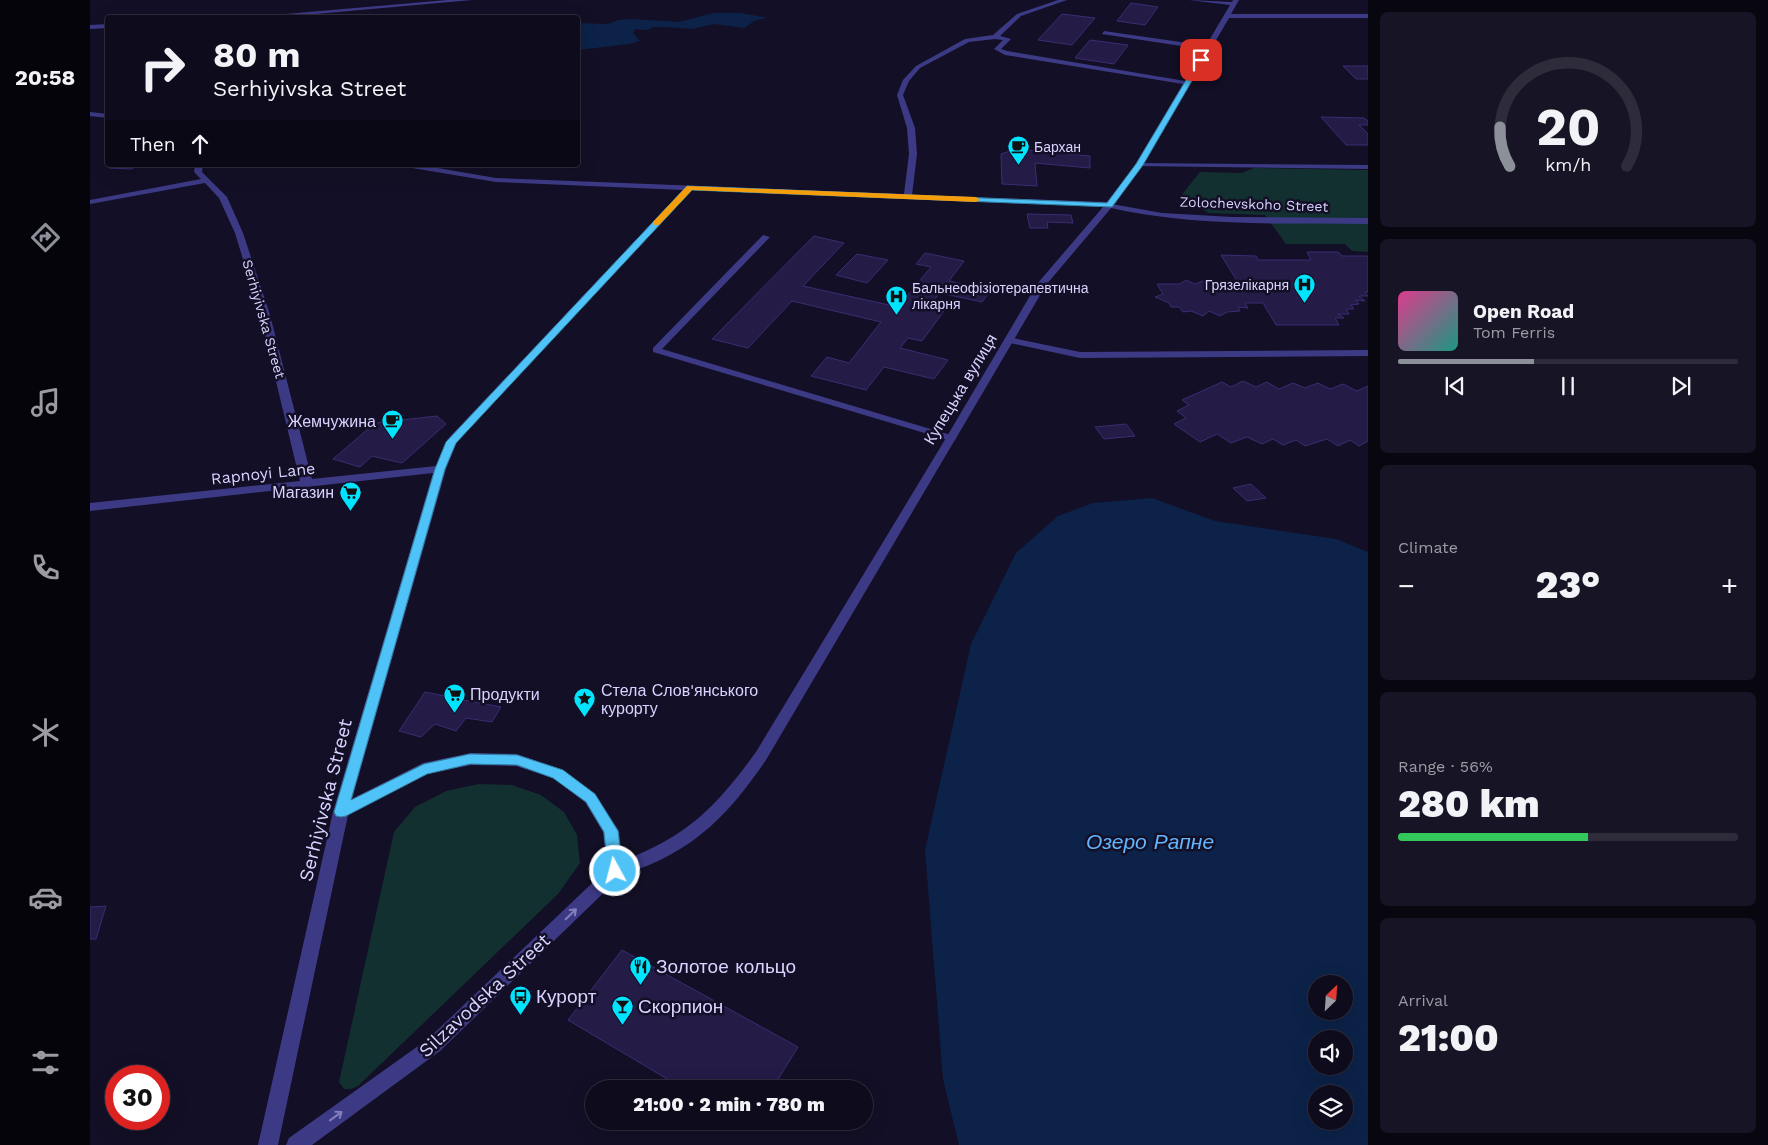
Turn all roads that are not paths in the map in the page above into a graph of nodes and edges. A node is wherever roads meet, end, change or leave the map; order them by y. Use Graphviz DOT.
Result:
graph roads {
  1 [pos="469,0"];
  2 [pos="1064,0"];
  3 [pos="1192,0"];
  4 [pos="1235,2"];
  5 [pos="336,14"];
  6 [pos="312,15"];
  7 [pos="1227,16"];
  8 [pos="1368,16"];
  9 [pos="105,26"];
  10 [pos="90,28"];
  11 [pos="1104,33"];
  12 [pos="995,37"];
  13 [pos="1208,48"];
  14 [pos="1188,83"];
  15 [pos="90,114"];
  16 [pos="105,116"];
  17 [pos="1139,165"];
  18 [pos="199,167"];
  19 [pos="418,167"];
  20 [pos="1368,167"];
  21 [pos="205,181"];
  22 [pos="690,187"];
  23 [pos="908,197"];
  24 [pos="90,202"];
  25 [pos="1109,205"];
  26 [pos="1368,220"];
  27 [pos="766,237"];
  28 [pos="1008,340"];
  29 [pos="1368,353"];
  30 [pos="950,438"];
  31 [pos="440,469"];
  32 [pos="307,484"];
  33 [pos="90,507"];
  34 [pos="341,812"];
  35 [pos="615,871"];
  36 [pos="268,1145"];
  37 [pos="296,1145"];
  1 -- 5 [label="street"];
  2 -- 12 [label="street"];
  3 -- 4 [label="street"];
  4 -- 7 [label="street, Купецька вулиця"];
  5 -- 6 [label="street"];
  7 -- 8 [label="street"];
  7 -- 13 [label="street, Купецька вулиця"];
  9 -- 10 [label="street"];
  11 -- 13 [label="lane"];
  12 -- 14 [label="street"];
  12 -- 23 [label="street"];
  13 -- 14 [label="street, Купецька вулиця"];
  14 -- 17 [label="street, Купецька вулиця"];
  15 -- 16 [label="street"];
  17 -- 20 [label="lane"];
  17 -- 25 [label="street, Купецька вулиця"];
  18 -- 21 [label="street, Serhiyivska Street"];
  19 -- 22 [label="street, Zolochevskoho Street"];
  21 -- 24 [label="street"];
  21 -- 32 [label="street, Serhiyivska Street"];
  22 -- 23 [label="street, Zolochevskoho Street"];
  22 -- 31 [label="street, Serhiyivska Street"];
  23 -- 25 [label="street, Zolochevskoho Street"];
  25 -- 26 [label="street, Zolochevskoho Street"];
  25 -- 28 [label="street, Купецька вулиця"];
  27 -- 30 [label="lane"];
  28 -- 29 [label="street"];
  28 -- 30 [label="street, Купецька вулиця"];
  30 -- 35 [label="street, Купецька вулиця"];
  31 -- 32 [label="street, Rapnoyi Lane"];
  31 -- 34 [label="street, Serhiyivska Street"];
  32 -- 33 [label="street, Rapnoyi Lane"];
  34 -- 35 [label="street"];
  34 -- 36 [label="street, Serhiyivska Street"];
  37 -- 35 [label="street, Silzavodska Street, one-way"];
}
